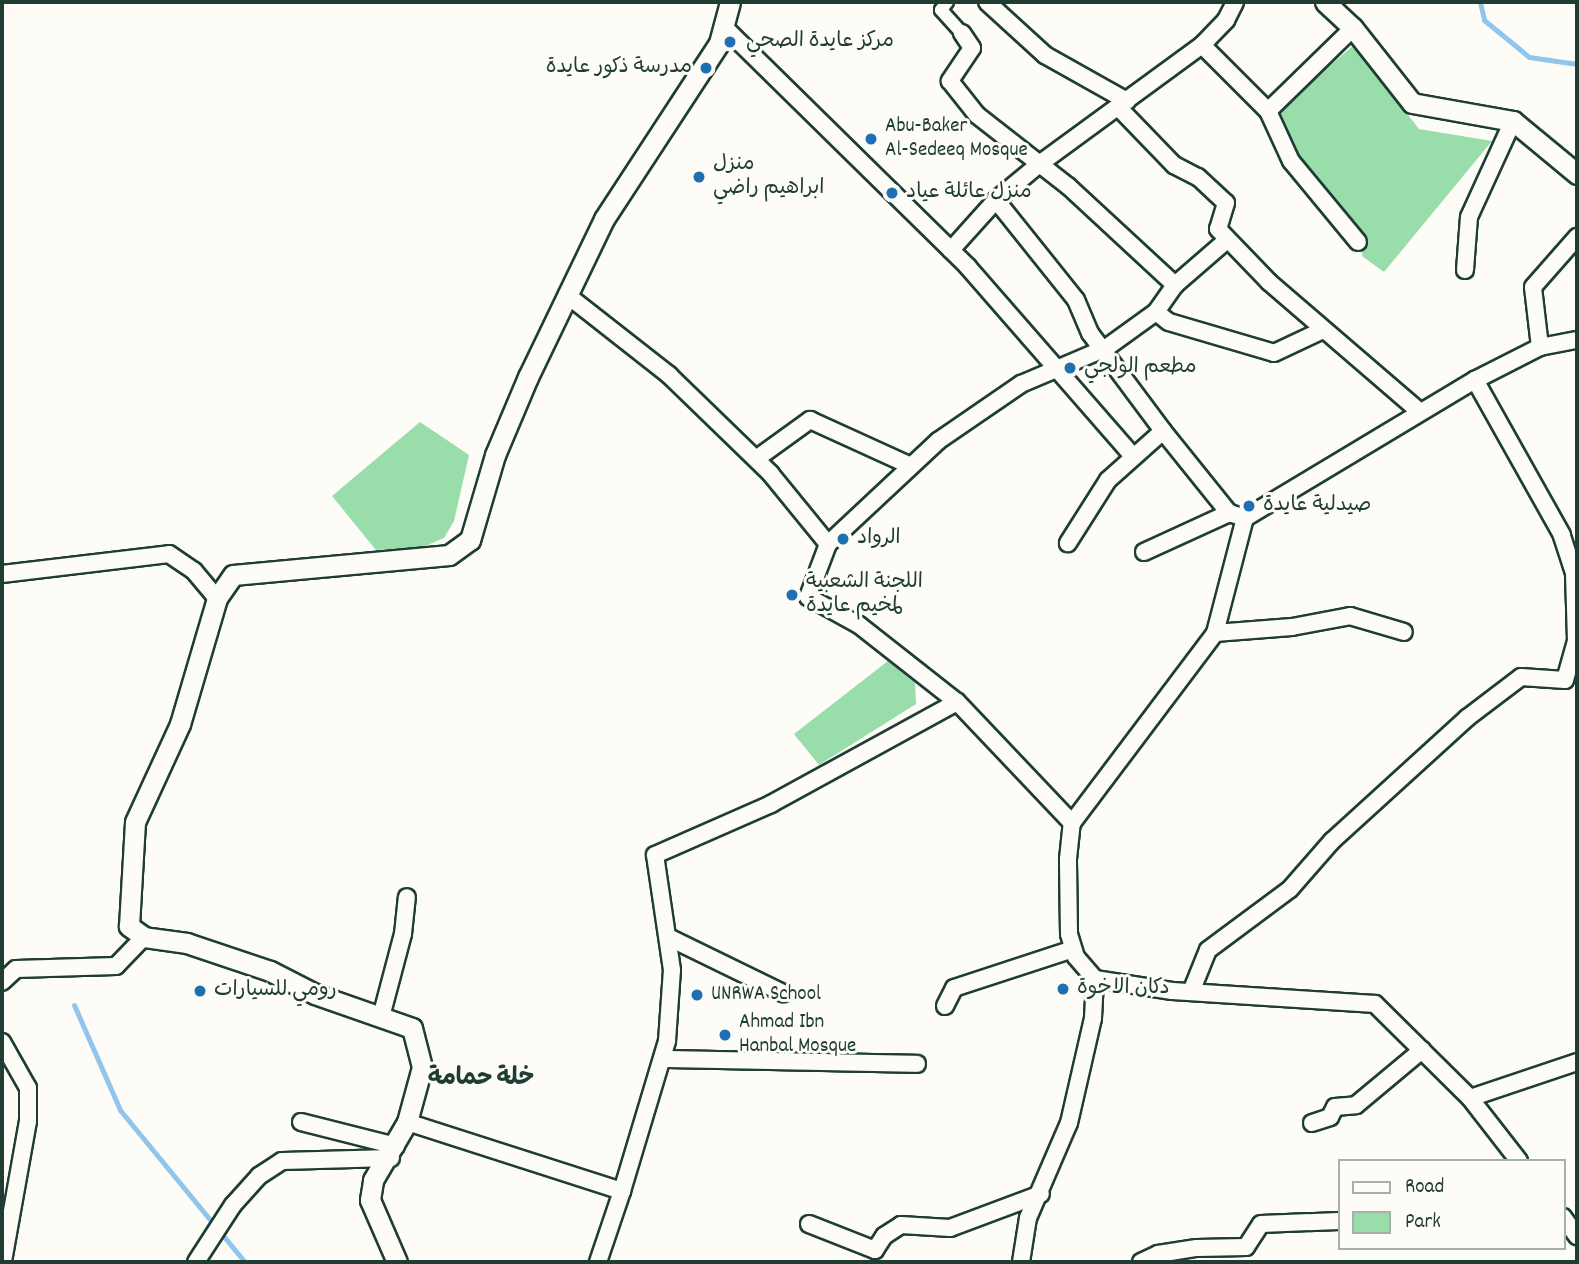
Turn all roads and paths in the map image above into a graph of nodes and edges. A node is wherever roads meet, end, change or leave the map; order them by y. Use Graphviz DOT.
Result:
graph roads {
  1 [pos="730,2"];
  2 [pos="947,2"];
  3 [pos="1235,2"];
  4 [pos="1325,2"];
  5 [pos="991,3"];
  6 [pos="723,26"];
  7 [pos="1353,28"];
  8 [pos="962,33"];
  9 [pos="1202,45"];
  10 [pos="1122,104"];
  11 [pos="1268,111"];
  12 [pos="1513,121"];
  13 [pos="1038,165"];
  14 [pos="1577,174"];
  15 [pos="996,200"];
  16 [pos="1577,237"];
  17 [pos="1227,240"];
  18 [pos="1359,242"];
  19 [pos="951,250"];
  20 [pos="1465,270"];
  21 [pos="1175,285"];
  22 [pos="567,295"];
  23 [pos="1156,312"];
  24 [pos="1323,331"];
  25 [pos="1577,340"];
  26 [pos="1540,347"];
  27 [pos="1106,348"];
  28 [pos="1058,367"];
  29 [pos="1475,380"];
  30 [pos="1418,410"];
  31 [pos="1163,431"];
  32 [pos="1132,455"];
  33 [pos="756,459"];
  34 [pos="911,466"];
  35 [pos="1237,516"];
  36 [pos="1068,543"];
  37 [pos="828,544"];
  38 [pos="1144,552"];
  39 [pos="2,574"];
  40 [pos="216,598"];
  41 [pos="1404,632"];
  42 [pos="1215,633"];
  43 [pos="957,702"];
  44 [pos="1072,823"];
  45 [pos="407,897"];
  46 [pos="144,937"];
  47 [pos="670,938"];
  48 [pos="1073,950"];
  49 [pos="2,979"];
  50 [pos="1095,979"];
  51 [pos="1191,992"];
  52 [pos="783,993"];
  53 [pos="945,1006"];
  54 [pos="381,1017"];
  55 [pos="2,1042"];
  56 [pos="1422,1050"];
  57 [pos="662,1059"];
  58 [pos="1577,1062"];
  59 [pos="917,1063"];
  60 [pos="1470,1098"];
  61 [pos="301,1122"];
  62 [pos="408,1122"];
  63 [pos="1312,1123"];
  64 [pos="393,1152"];
  65 [pos="1518,1159"];
  66 [pos="622,1191"];
  67 [pos="1041,1194"];
  68 [pos="1565,1220"];
  69 [pos="1338,1221"];
  70 [pos="809,1224"];
  71 [pos="1577,1236"];
  72 [pos="3,1262"];
  73 [pos="196,1262"];
  74 [pos="397,1262"];
  75 [pos="598,1262"];
  76 [pos="1021,1262"];
  77 [pos="1140,1262"];
  1 -- 6 [label="street"];
  2 -- 8 [label="street"];
  3 -- 9 [label="street"];
  4 -- 7 [label="street"];
  5 -- 10 [label="street"];
  6 -- 19 [label="street"];
  6 -- 22 [label="street"];
  7 -- 11 [label="street"];
  7 -- 12 [label="street"];
  8 -- 13 [label="street"];
  9 -- 10 [label="street"];
  9 -- 11 [label="street"];
  10 -- 13 [label="street"];
  10 -- 17 [label="street"];
  11 -- 18 [label="street"];
  12 -- 14 [label="street"];
  12 -- 20 [label="street"];
  13 -- 15 [label="street"];
  13 -- 21 [label="street"];
  15 -- 19 [label="street"];
  15 -- 27 [label="street"];
  16 -- 26 [label="street"];
  17 -- 21 [label="street"];
  17 -- 24 [label="street"];
  19 -- 28 [label="street"];
  21 -- 23 [label="street"];
  22 -- 33 [label="street"];
  22 -- 40 [label="street"];
  23 -- 24 [label="street"];
  23 -- 27 [label="street"];
  24 -- 30 [label="street"];
  25 -- 26 [label="street"];
  26 -- 29 [label="street"];
  27 -- 28 [label="street"];
  27 -- 31 [label="street"];
  28 -- 32 [label="street"];
  28 -- 34 [label="street"];
  29 -- 30 [label="street"];
  29 -- 51 [label="street"];
  30 -- 35 [label="street"];
  31 -- 32 [label="street"];
  31 -- 35 [label="street"];
  32 -- 36 [label="street"];
  33 -- 34 [label="street"];
  33 -- 37 [label="street"];
  34 -- 37 [label="street"];
  35 -- 38 [label="street"];
  35 -- 42 [label="street"];
  37 -- 43 [label="street"];
  39 -- 40 [label="street"];
  40 -- 46 [label="street"];
  41 -- 42 [label="street"];
  42 -- 44 [label="street"];
  43 -- 44 [label="street"];
  43 -- 47 [label="street"];
  44 -- 48 [label="street"];
  45 -- 54 [label="street"];
  46 -- 49 [label="street"];
  46 -- 54 [label="street"];
  47 -- 52 [label="street"];
  47 -- 57 [label="street"];
  48 -- 50 [label="street"];
  48 -- 53 [label="street"];
  50 -- 51 [label="street"];
  50 -- 67 [label="street"];
  51 -- 56 [label="street"];
  54 -- 62 [label="street"];
  55 -- 72 [label="street"];
  56 -- 60 [label="street"];
  56 -- 63 [label="street"];
  57 -- 59 [label="street"];
  57 -- 66 [label="street"];
  58 -- 60 [label="street"];
  60 -- 65 [label="street"];
  61 -- 64 [label="street"];
  62 -- 64 [label="street"];
  62 -- 66 [label="street"];
  64 -- 73 [label="street"];
  64 -- 74 [label="street"];
  66 -- 75 [label="street"];
  67 -- 70 [label="street"];
  67 -- 76 [label="street"];
  68 -- 71 [label="street"];
  69 -- 77 [label="street"];
}
